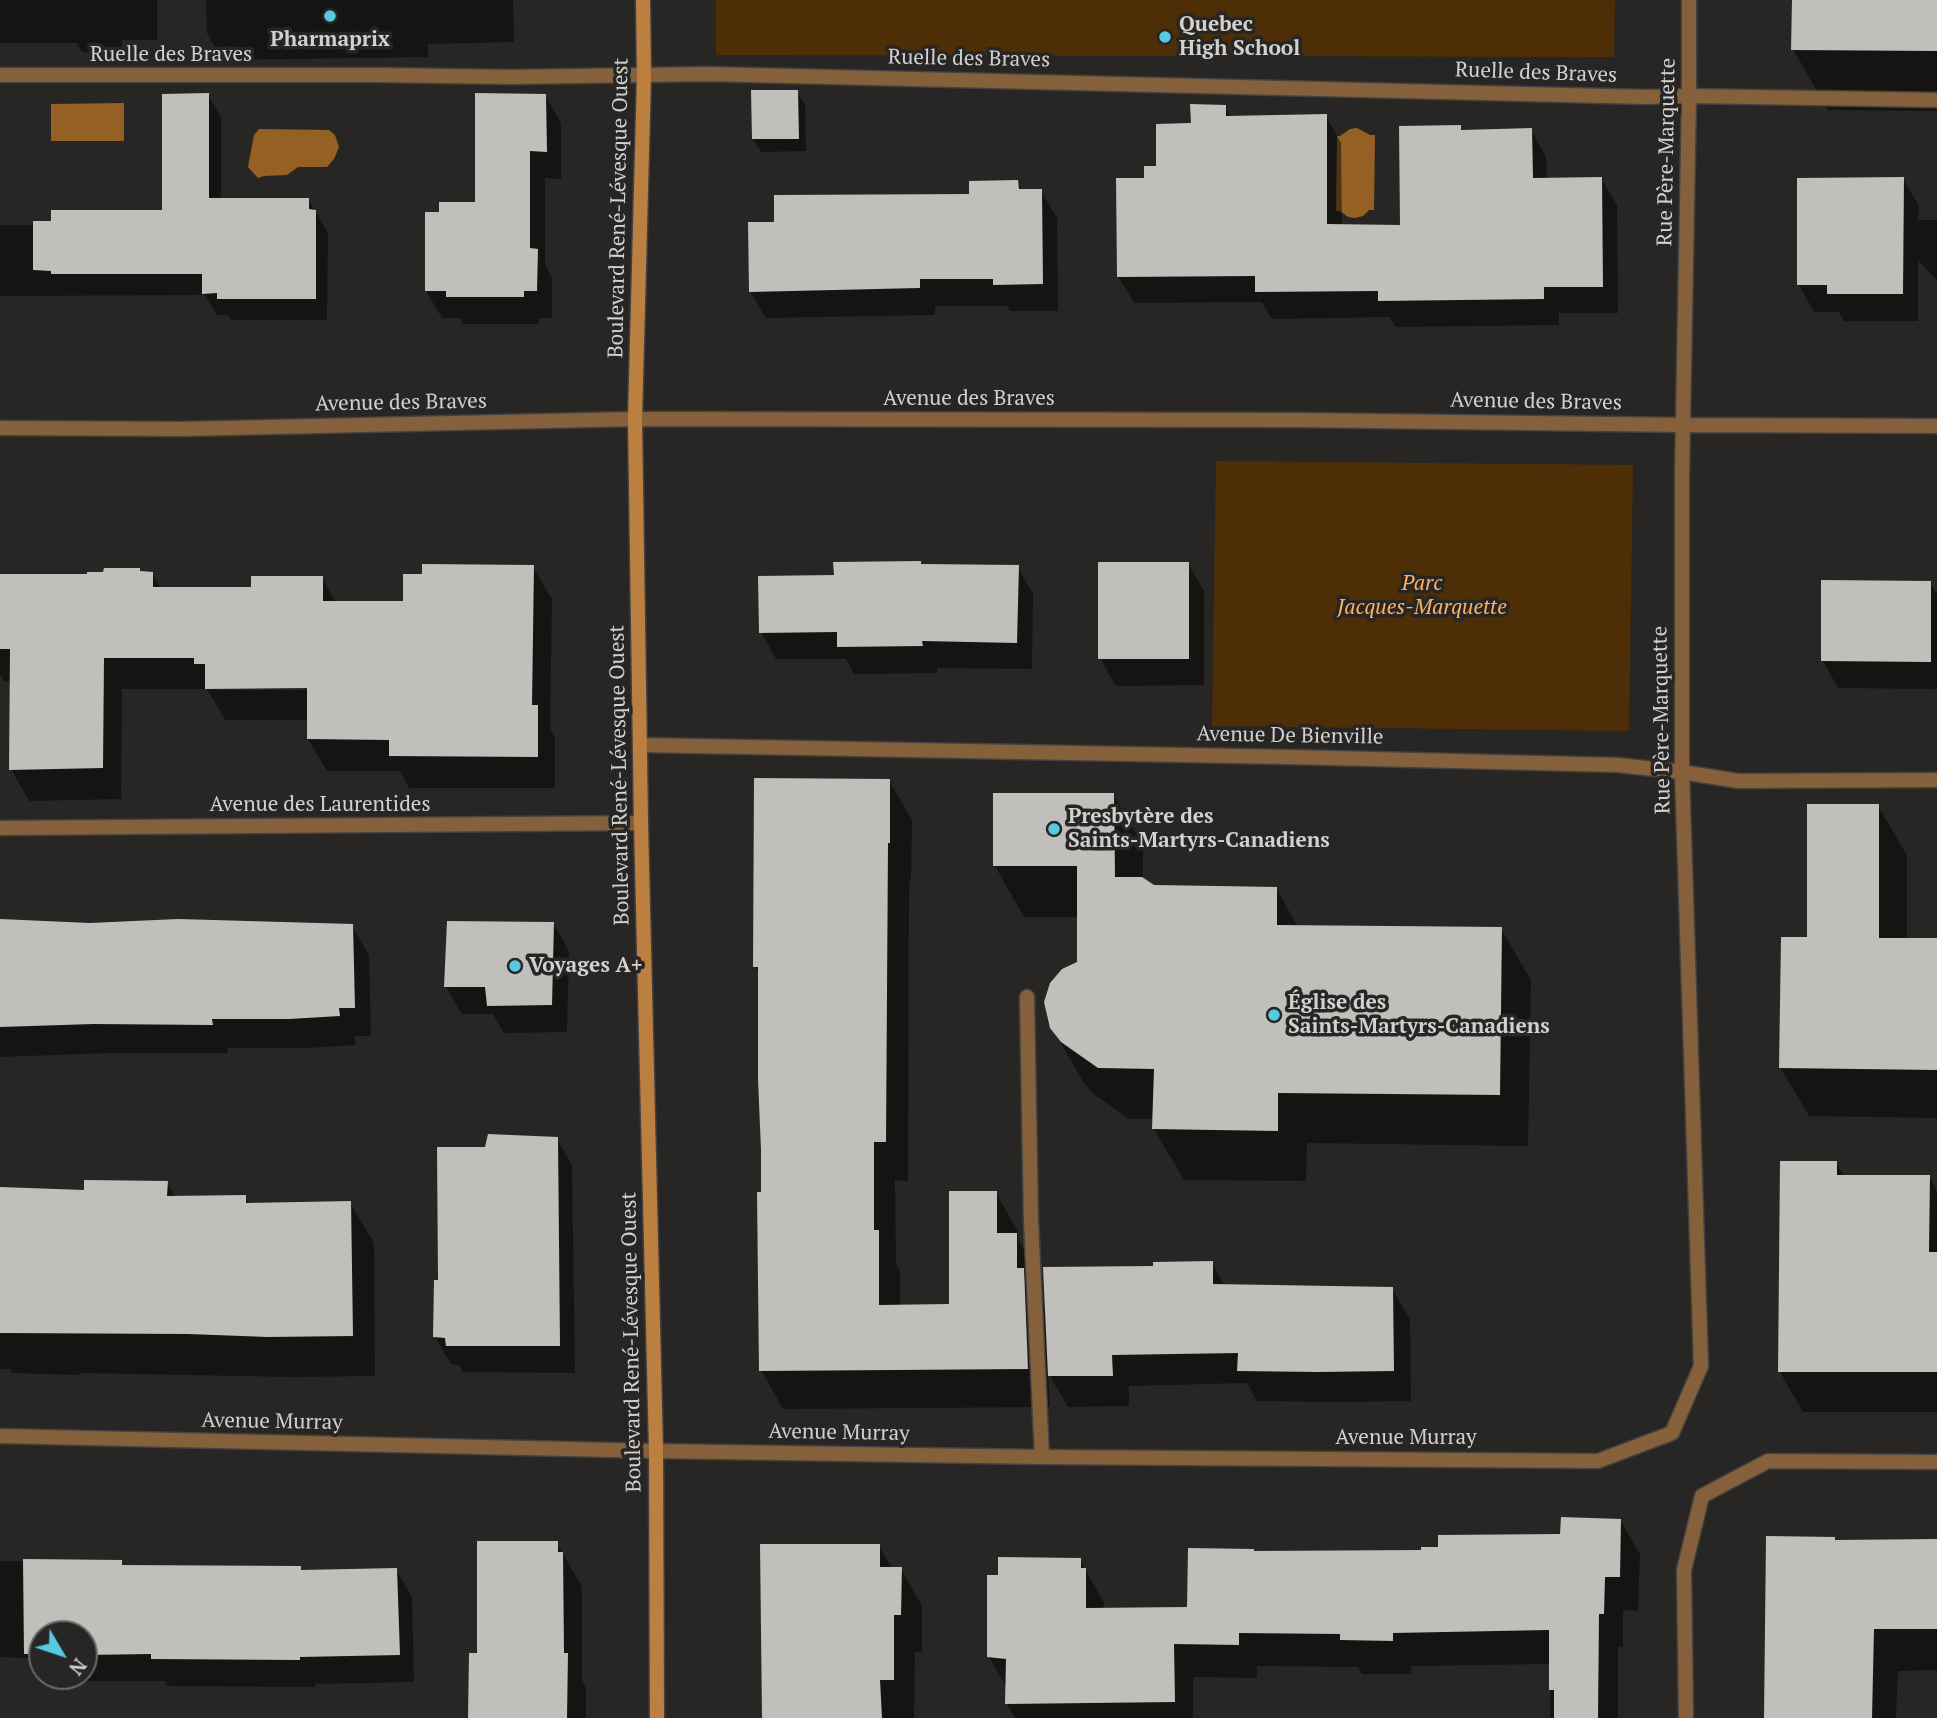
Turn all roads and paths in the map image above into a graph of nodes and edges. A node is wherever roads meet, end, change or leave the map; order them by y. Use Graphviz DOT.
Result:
graph roads {
  1 [pos="643,0"];
  2 [pos="1689,0"];
  3 [pos="0,75"];
  4 [pos="644,75"];
  5 [pos="1689,96"];
  6 [pos="1937,100"];
  7 [pos="635,419"];
  8 [pos="1684,425"];
  9 [pos="1937,426"];
  10 [pos="0,428"];
  11 [pos="640,745"];
  12 [pos="1682,772"];
  13 [pos="1937,780"];
  14 [pos="640,823"];
  15 [pos="0,828"];
  16 [pos="1027,997"];
  17 [pos="1672,1433"];
  18 [pos="0,1436"];
  19 [pos="656,1451"];
  20 [pos="1042,1457"];
  21 [pos="1937,1462"];
  22 [pos="657,1718"];
  23 [pos="1686,1718"];
  1 -- 4 [label="main road, Boulevard René-Lévesque Ouest"];
  2 -- 5 [label="street, Rue Père-Marquette"];
  3 -- 4 [label="street, Ruelle des Braves"];
  4 -- 5 [label="street, Ruelle des Braves"];
  4 -- 7 [label="main road, Boulevard René-Lévesque Ouest"];
  5 -- 6 [label="street, Ruelle des Braves"];
  5 -- 8 [label="street, Rue Père-Marquette"];
  7 -- 8 [label="street, Avenue des Braves"];
  7 -- 10 [label="street, Avenue des Braves"];
  7 -- 11 [label="main road, Boulevard René-Lévesque Ouest"];
  8 -- 9 [label="street, Avenue des Braves"];
  8 -- 12 [label="street, Rue Père-Marquette"];
  11 -- 12 [label="street, Avenue De Bienville"];
  11 -- 14 [label="main road, Boulevard René-Lévesque Ouest"];
  12 -- 13 [label="street, Avenue De Bienville"];
  12 -- 17 [label="street, Rue Père-Marquette"];
  14 -- 15 [label="street, Avenue des Laurentides"];
  14 -- 19 [label="main road, Boulevard René-Lévesque Ouest"];
  16 -- 20 [label="street"];
  17 -- 20 [label="street, Avenue Murray"];
  18 -- 19 [label="street, Avenue Murray"];
  19 -- 20 [label="street, Avenue Murray"];
  19 -- 22 [label="main road, Boulevard René-Lévesque Ouest"];
  21 -- 23 [label="street"];
}
